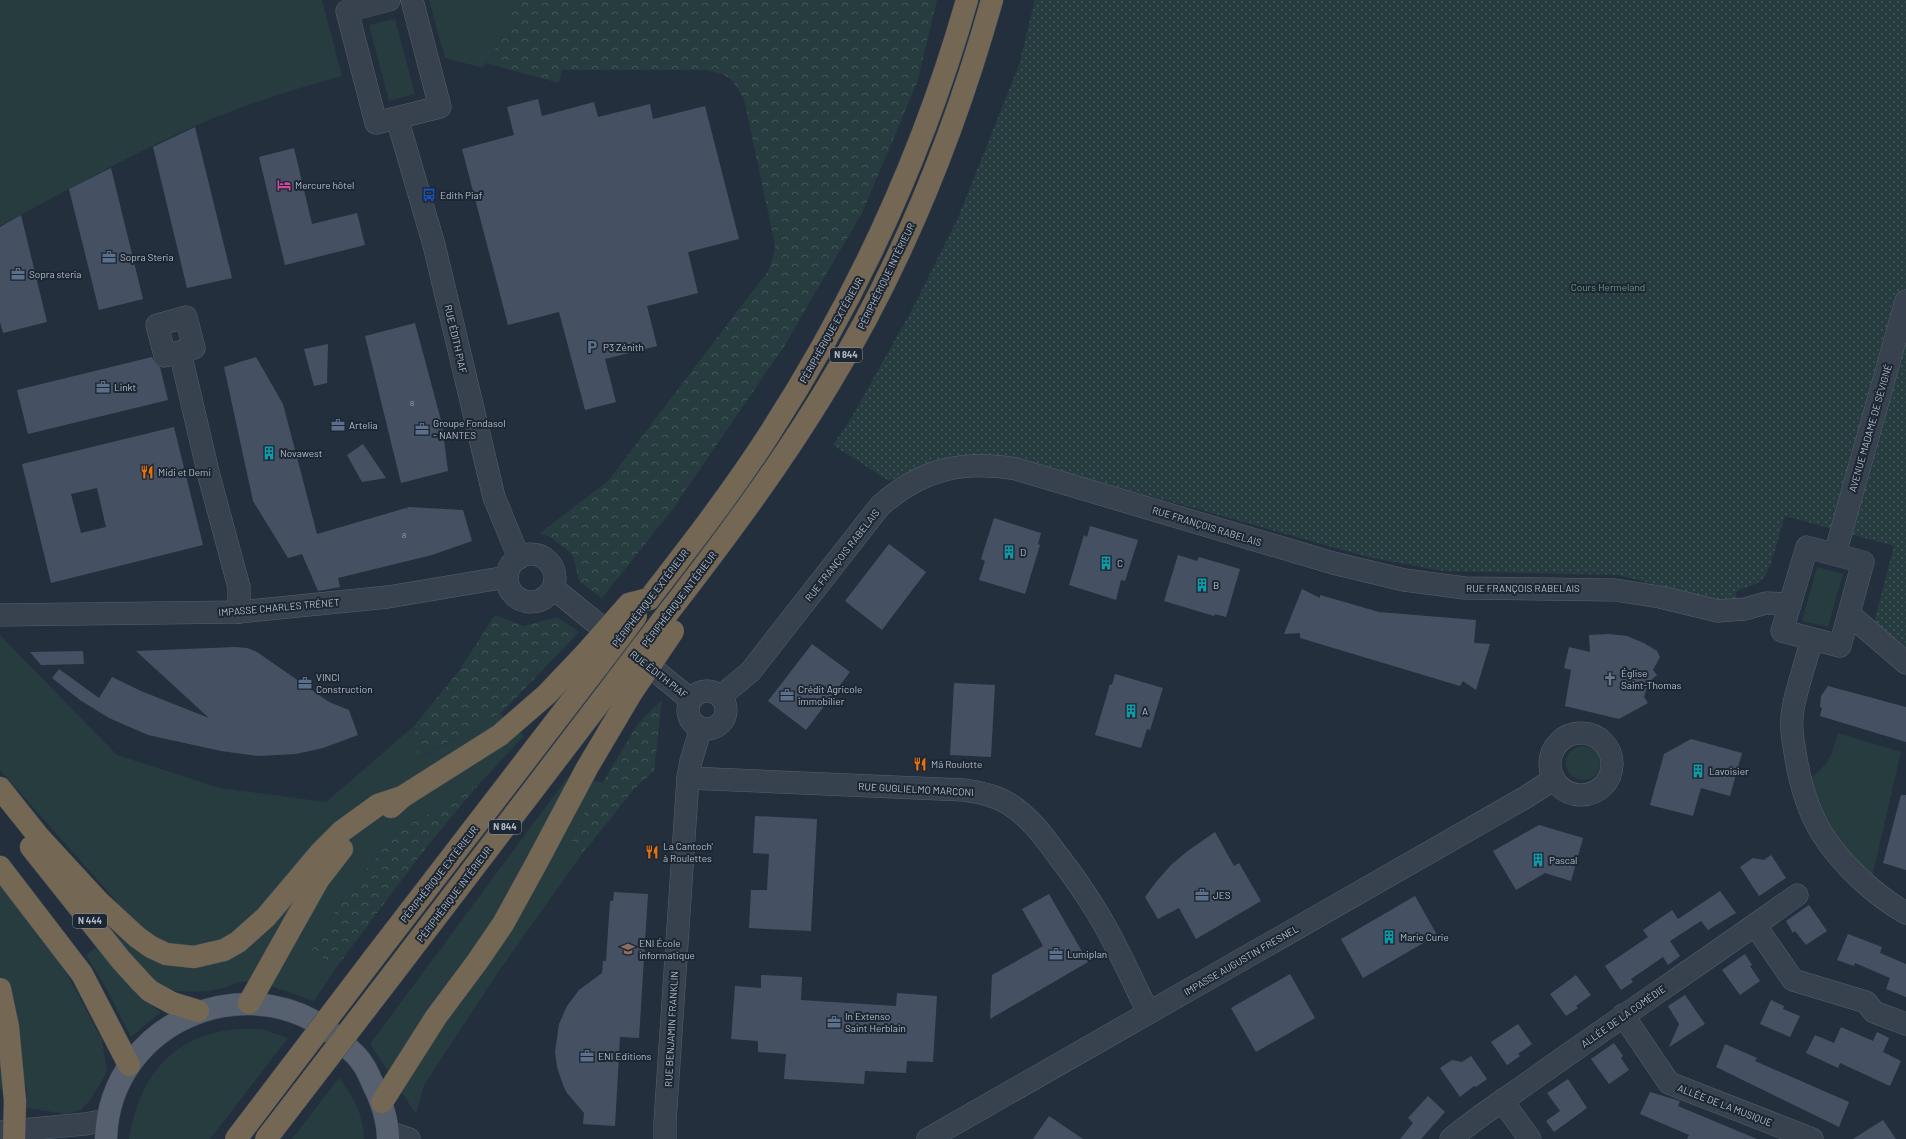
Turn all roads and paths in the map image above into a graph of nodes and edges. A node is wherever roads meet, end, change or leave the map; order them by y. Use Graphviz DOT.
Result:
graph roads {
  1 [pos="412,0"];
  2 [pos="967,0"];
  3 [pos="992,0"];
  4 [pos="382,1"];
  5 [pos="397,118"];
  6 [pos="1906,301"];
  7 [pos="180,352"];
  8 [pos="1835,554"];
  9 [pos="519,558"];
  10 [pos="507,577"];
  11 [pos="553,588"];
  12 [pos="1790,604"];
  13 [pos="239,612"];
  14 [pos="1849,614"];
  15 [pos="0,615"];
  16 [pos="1812,639"];
  17 [pos="592,660"];
  18 [pos="1906,663"];
  19 [pos="624,686"];
  20 [pos="721,696"];
  21 [pos="690,699"];
  22 [pos="701,728"];
  23 [pos="688,778"];
  24 [pos="1554,779"];
  25 [pos="0,788"];
  26 [pos="402,797"];
  27 [pos="0,809"];
  28 [pos="0,867"];
  29 [pos="1797,895"];
  30 [pos="1906,913"];
  31 [pos="1756,925"];
  32 [pos="0,989"];
  33 [pos="248,1003"];
  34 [pos="198,1012"];
  35 [pos="1148,1012"];
  36 [pos="1623,1015"];
  37 [pos="1906,1024"];
  38 [pos="129,1065"];
  39 [pos="382,1102"];
  40 [pos="1503,1102"];
  41 [pos="106,1130"];
  42 [pos="6,1134"];
  43 [pos="388,1136"];
  44 [pos="35,1139"];
  45 [pos="236,1139"];
  46 [pos="266,1139"];
  47 [pos="409,1139"];
  48 [pos="666,1139"];
  49 [pos="928,1139"];
  50 [pos="1451,1139"];
  51 [pos="1530,1139"];
  52 [pos="1812,1139"];
  1 -- 5 [label="street"];
  2 -- 17 [label="highway, PÉRIPHÉRIQUE EXTÉRIEUR / N 844, bridge"];
  3 -- 19 [label="highway, PÉRIPHÉRIQUE INTÉRIEUR / N 844, bridge"];
  4 -- 5 [label="street"];
  5 -- 9 [label="street, RUE ÉDITH PIAF"];
  6 -- 8 [label="street, AVENUE MADAME DE SÉVIGNÉ"];
  7 -- 13 [label="street"];
  8 -- 12 [label="street"];
  8 -- 14 [label="street"];
  9 -- 10 [label="street"];
  9 -- 11 [label="street"];
  10 -- 11 [label="street"];
  10 -- 13 [label="street, IMPASSE CHARLES TRÉNET"];
  11 -- 21 [label="street, RUE ÉDITH PIAF"];
  12 -- 16 [label="street"];
  12 -- 20 [label="street, RUE FRANÇOIS RABELAIS"];
  13 -- 15 [label="street, IMPASSE CHARLES TRÉNET"];
  14 -- 16 [label="street"];
  14 -- 18 [label="street"];
  16 -- 30 [label="street"];
  17 -- 26 [label="highway"];
  17 -- 45 [label="highway, PÉRIPHÉRIQUE EXTÉRIEUR / N 844, bridge"];
  19 -- 39 [label="highway"];
  19 -- 46 [label="highway, PÉRIPHÉRIQUE INTÉRIEUR / N 844, bridge"];
  20 -- 21 [label="street"];
  20 -- 22 [label="street"];
  21 -- 22 [label="street"];
  22 -- 23 [label="street, RUE BENJAMIN FRANKLIN"];
  23 -- 35 [label="street, RUE GUGLIELMO MARCONI"];
  23 -- 48 [label="street, RUE BENJAMIN FRANKLIN"];
  24 -- 35 [label="street, IMPASSE AUGUSTIN FRESNEL"];
  25 -- 26 [label="highway"];
  26 -- 33 [label="highway"];
  27 -- 34 [label="highway, N 444"];
  28 -- 38 [label="highway"];
  29 -- 31 [label="street, ALLÉE DE LA COMÉDIE"];
  31 -- 36 [label="street, ALLÉE DE LA COMÉDIE"];
  31 -- 37 [label="street"];
  32 -- 42 [label="highway, bridge"];
  33 -- 34 [label="main road"];
  33 -- 39 [label="main road"];
  34 -- 38 [label="main road"];
  35 -- 49 [label="street, IMPASSE AUGUSTIN FRESNEL"];
  36 -- 40 [label="street, ALLÉE DE LA COMÉDIE"];
  36 -- 52 [label="street, ALLÉE DE LA MUSIQUE"];
  38 -- 41 [label="main road"];
  39 -- 43 [label="main road"];
  40 -- 50 [label="street, ALLÉE DE LA COMÉDIE"];
  40 -- 51 [label="street"];
  41 -- 42 [label="street"];
  42 -- 44 [label="street"];
  43 -- 47 [label="street"];
}
